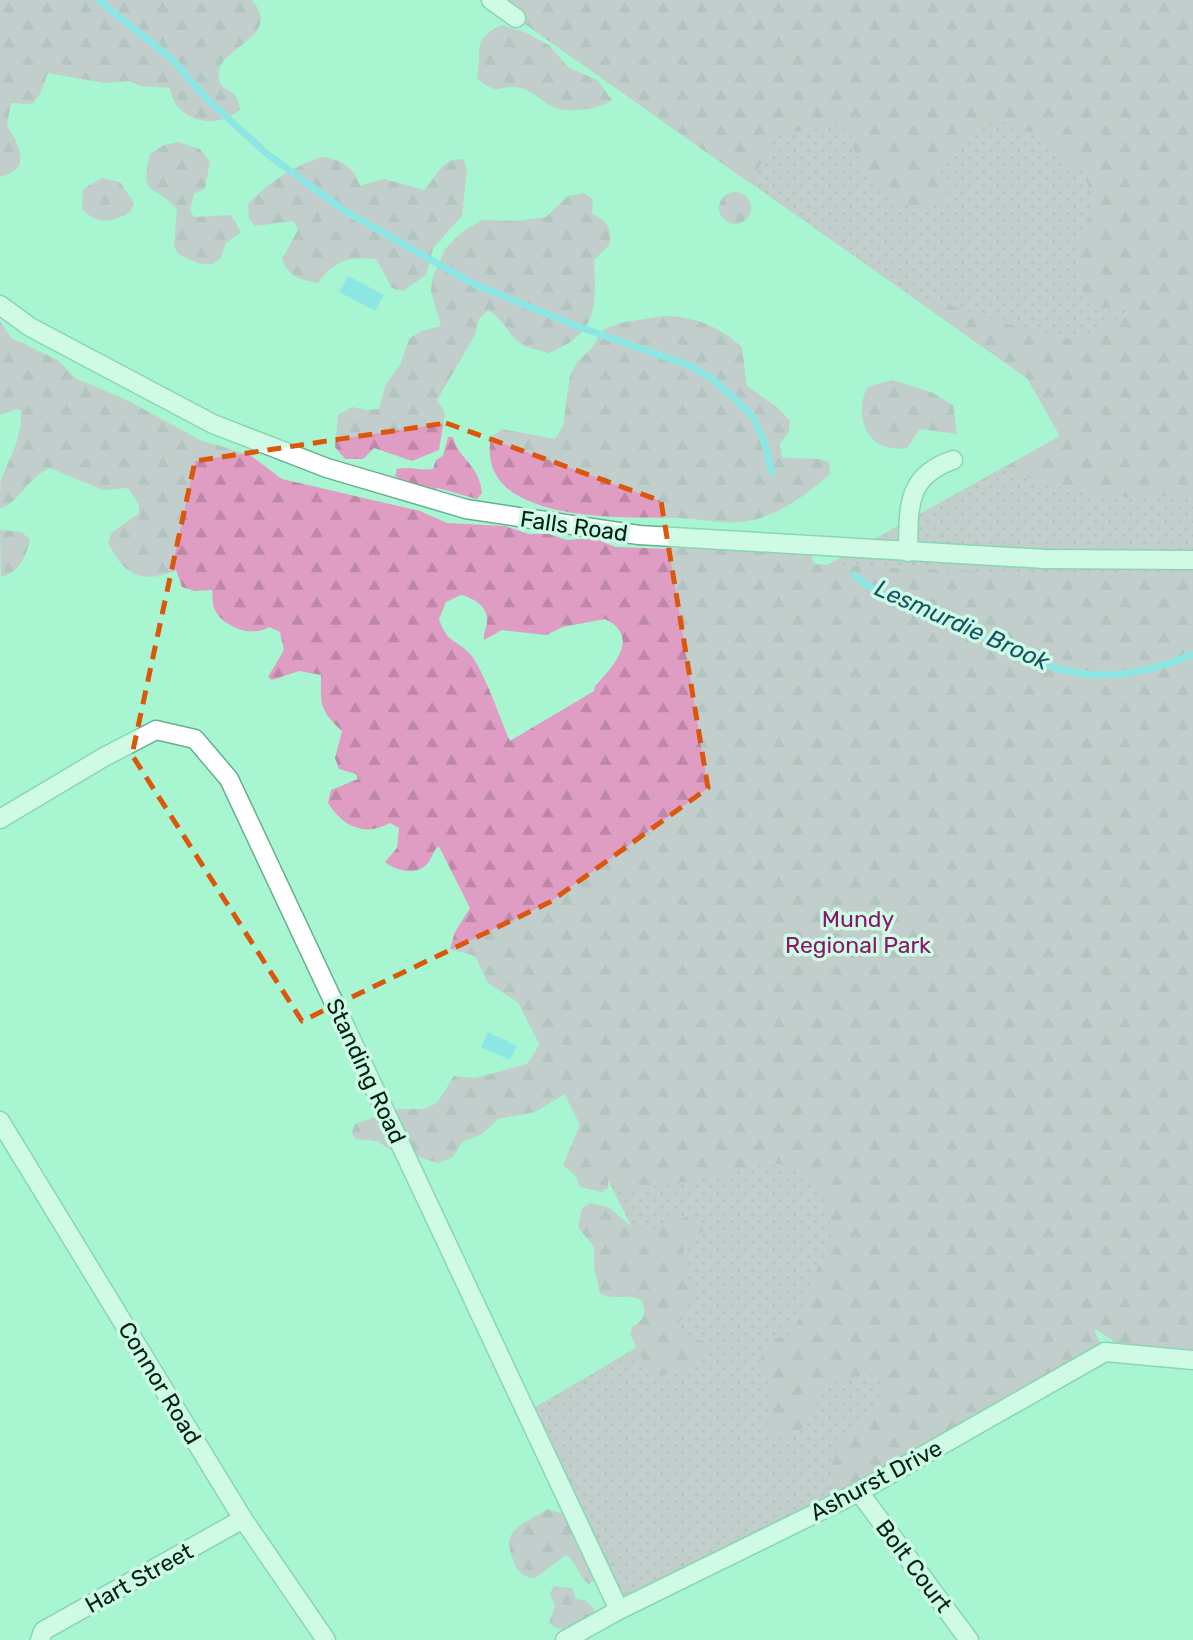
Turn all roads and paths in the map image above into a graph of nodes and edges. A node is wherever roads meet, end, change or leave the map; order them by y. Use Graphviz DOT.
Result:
graph roads {
  1 [pos="491,0"];
  2 [pos="516,18"];
  3 [pos="0,305"];
  4 [pos="953,460"];
  5 [pos="908,552"];
  6 [pos="1193,560"];
  7 [pos="0,819"];
  8 [pos="0,1121"];
  9 [pos="1193,1360"];
  10 [pos="859,1492"];
  11 [pos="243,1519"];
  12 [pos="619,1610"];
  13 [pos="40,1640"];
  14 [pos="326,1640"];
  15 [pos="565,1640"];
  16 [pos="968,1640"];
  1 -- 2 [label="street"];
  3 -- 5 [label="street, Falls Road"];
  4 -- 5 [label="street"];
  5 -- 6 [label="street, Falls Road"];
  7 -- 12 [label="street, Standing Road"];
  8 -- 11 [label="street, Connor Road"];
  9 -- 10 [label="street, Ashurst Drive"];
  10 -- 12 [label="street, Ashurst Drive"];
  10 -- 16 [label="street, Bolt Court"];
  11 -- 13 [label="street, Hart Street"];
  11 -- 14 [label="street, Connor Road"];
  12 -- 15 [label="street, Ashurst Drive"];
}
